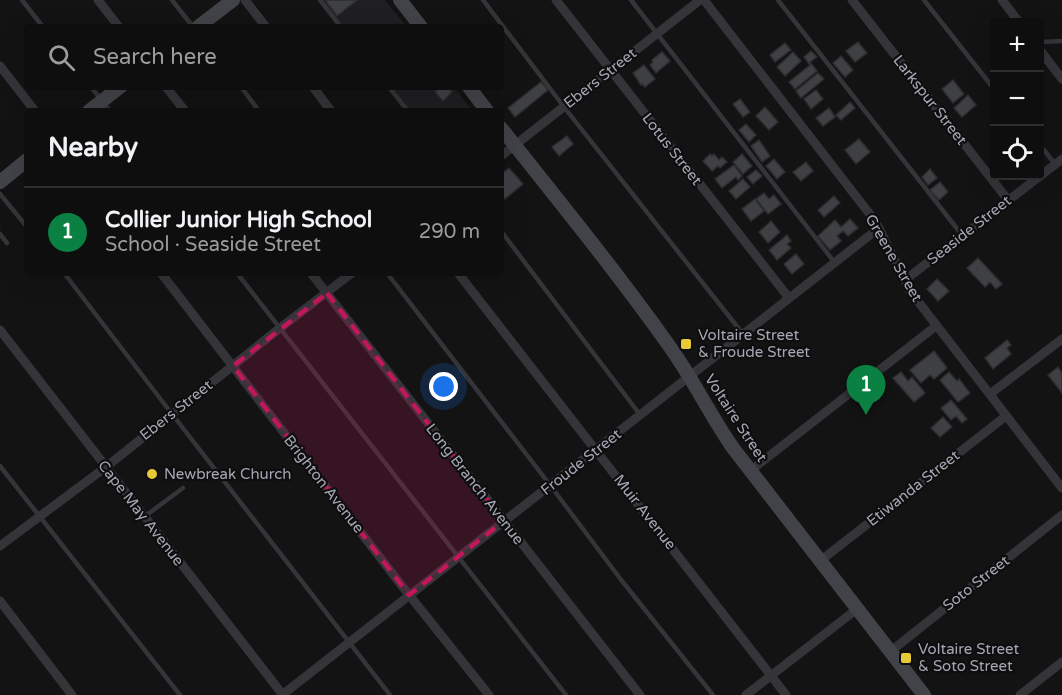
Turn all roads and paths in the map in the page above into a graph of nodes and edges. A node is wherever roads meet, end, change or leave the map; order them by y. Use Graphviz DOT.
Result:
graph roads {
  1 [pos="22,0"];
  2 [pos="98,0"];
  3 [pos="172,0"];
  4 [pos="233,0"];
  5 [pos="245,0"];
  6 [pos="320,0"];
  7 [pos="400,0"];
  8 [pos="483,0"];
  9 [pos="556,0"];
  10 [pos="631,0"];
  11 [pos="702,0"];
  12 [pos="778,0"];
  13 [pos="852,0"];
  14 [pos="924,0"];
  15 [pos="1002,0"];
  16 [pos="1016,18"];
  17 [pos="41,24"];
  18 [pos="117,24"];
  19 [pos="191,24"];
  20 [pos="202,24"];
  21 [pos="264,24"];
  22 [pos="339,24"];
  23 [pos="419,24"];
  24 [pos="501,24"];
  25 [pos="504,28"];
  26 [pos="657,33"];
  27 [pos="1062,41"];
  28 [pos="1044,42"];
  29 [pos="1044,55"];
  30 [pos="0,66"];
  31 [pos="610,70"];
  32 [pos="1062,79"];
  33 [pos="990,83"];
  34 [pos="93,90"];
  35 [pos="118,90"];
  36 [pos="168,90"];
  37 [pos="243,90"];
  38 [pos="315,90"];
  39 [pos="391,90"];
  40 [pos="471,90"];
  41 [pos="106,106"];
  42 [pos="564,107"];
  43 [pos="33,108"];
  44 [pos="182,108"];
  45 [pos="258,108"];
  46 [pos="330,108"];
  47 [pos="406,108"];
  48 [pos="486,108"];
  49 [pos="504,132"];
  50 [pos="515,146"];
  51 [pos="1044,150"];
  52 [pos="504,154"];
  53 [pos="24,162"];
  54 [pos="1058,162"];
  55 [pos="0,182"];
  56 [pos="0,194"];
  57 [pos="1008,200"];
  58 [pos="24,222"];
  59 [pos="879,228"];
  60 [pos="0,234"];
  61 [pos="504,235"];
  62 [pos="962,235"];
  63 [pos="7,243"];
  64 [pos="835,263"];
  65 [pos="66,276"];
  66 [pos="163,276"];
  67 [pos="239,276"];
  68 [pos="314,276"];
  69 [pos="348,276"];
  70 [pos="389,276"];
  71 [pos="460,276"];
  72 [pos="905,280"];
  73 [pos="327,292"];
  74 [pos="789,298"];
  75 [pos="936,326"];
  76 [pos="280,328"];
  77 [pos="0,330"];
  78 [pos="743,334"];
  79 [pos="1062,339"];
  80 [pos="233,366"];
  81 [pos="689,375"];
  82 [pos="990,394"];
  83 [pos="172,414"];
  84 [pos="640,416"];
  85 [pos="1006,416"];
  86 [pos="596,450"];
  87 [pos="0,466"];
  88 [pos="106,467"];
  89 [pos="750,471"];
  90 [pos="550,485"];
  91 [pos="183,488"];
  92 [pos="1062,488"];
  93 [pos="1062,515"];
  94 [pos="39,517"];
  95 [pos="144,517"];
  96 [pos="504,521"];
  97 [pos="0,546"];
  98 [pos="459,557"];
  99 [pos="820,561"];
  100 [pos="410,595"];
  101 [pos="0,601"];
  102 [pos="857,609"];
  103 [pos="349,642"];
  104 [pos="891,651"];
  105 [pos="1062,662"];
  106 [pos="771,675"];
  107 [pos="72,695"];
  108 [pos="180,695"];
  109 [pos="282,695"];
  110 [pos="390,695"];
  111 [pos="489,695"];
  112 [pos="566,695"];
  113 [pos="640,695"];
  114 [pos="713,695"];
  115 [pos="746,695"];
  116 [pos="786,695"];
  117 [pos="924,695"];
  118 [pos="1020,695"];
  1 -- 17 [label="lane"];
  2 -- 18 [label="street"];
  3 -- 19 [label="lane"];
  4 -- 20 [label="main road"];
  5 -- 21 [label="street"];
  6 -- 22 [label="lane"];
  7 -- 23 [label="main road"];
  8 -- 24 [label="lane"];
  9 -- 31 [label="street, Lotus Street"];
  10 -- 26 [label="lane"];
  11 -- 26 [label="street, Ebers Street"];
  11 -- 59 [label="street, Greene Street"];
  12 -- 62 [label="lane"];
  13 -- 57 [label="street, Larkspur Street"];
  14 -- 33 [label="lane"];
  15 -- 16 [label="street"];
  25 -- 42 [label="lane"];
  26 -- 31 [label="street, Ebers Street"];
  26 -- 64 [label="lane"];
  27 -- 28 [label="lane"];
  29 -- 32 [label="street"];
  30 -- 43 [label="street"];
  31 -- 42 [label="street, Ebers Street"];
  31 -- 74 [label="street, Lotus Street"];
  34 -- 41 [label="lane"];
  35 -- 41 [label="main road"];
  36 -- 44 [label="street"];
  37 -- 45 [label="lane"];
  38 -- 46 [label="street"];
  39 -- 47 [label="lane"];
  40 -- 48 [label="main road"];
  42 -- 50 [label="street, Ebers Street"];
  42 -- 78 [label="lane"];
  49 -- 50 [label="main road, Voltaire Street"];
  50 -- 52 [label="street, Ebers Street"];
  50 -- 81 [label="main road, Voltaire Street"];
  51 -- 54 [label="lane"];
  53 -- 55 [label="main road"];
  54 -- 57 [label="street, Seaside Street"];
  56 -- 58 [label="lane"];
  57 -- 62 [label="street, Seaside Street"];
  59 -- 64 [label="street, Froude Street"];
  59 -- 72 [label="street, Greene Street"];
  60 -- 63 [label="lane"];
  61 -- 84 [label="lane"];
  62 -- 72 [label="street, Seaside Street"];
  64 -- 74 [label="street, Froude Street"];
  65 -- 83 [label="lane"];
  66 -- 80 [label="street, Brighton Avenue"];
  67 -- 76 [label="lane"];
  68 -- 73 [label="street, Long Branch Avenue"];
  69 -- 73 [label="street, Ebers Street"];
  70 -- 90 [label="lane"];
  71 -- 86 [label="street, Muir Avenue"];
  72 -- 75 [label="street, Greene Street"];
  73 -- 76 [label="street, Ebers Street"];
  73 -- 96 [label="street, Long Branch Avenue"];
  74 -- 78 [label="street, Froude Street"];
  75 -- 82 [label="street, Greene Street"];
  75 -- 89 [label="street"];
  76 -- 80 [label="street, Ebers Street"];
  76 -- 98 [label="lane"];
  77 -- 88 [label="street, Cape May Avenue"];
  78 -- 81 [label="street, Froude Street"];
  79 -- 82 [label="street"];
  80 -- 83 [label="street, Ebers Street"];
  80 -- 100 [label="street, Brighton Avenue"];
  81 -- 84 [label="street, Froude Street"];
  81 -- 89 [label="main road, Voltaire Street"];
  82 -- 85 [label="street, Greene Street"];
  83 -- 88 [label="street, Ebers Street"];
  83 -- 103 [label="lane"];
  84 -- 86 [label="street, Froude Street"];
  85 -- 92 [label="street, Greene Street"];
  85 -- 99 [label="street, Etiwanda Street"];
  86 -- 90 [label="street, Froude Street"];
  86 -- 106 [label="street, Muir Avenue"];
  87 -- 94 [label="lane"];
  88 -- 94 [label="street, Ebers Street"];
  88 -- 95 [label="street, Cape May Avenue"];
  89 -- 99 [label="main road, Voltaire Street"];
  90 -- 96 [label="street, Froude Street"];
  90 -- 114 [label="lane"];
  91 -- 95 [label="lane"];
  93 -- 104 [label="street, Soto Street"];
  94 -- 97 [label="street, Ebers Street"];
  94 -- 108 [label="lane"];
  95 -- 109 [label="street, Cape May Avenue"];
  96 -- 98 [label="street, Froude Street"];
  96 -- 113 [label="street, Long Branch Avenue"];
  98 -- 100 [label="street, Froude Street"];
  98 -- 112 [label="lane"];
  99 -- 102 [label="main road, Voltaire Street"];
  100 -- 103 [label="street, Froude Street"];
  100 -- 111 [label="street, Brighton Avenue"];
  101 -- 107 [label="street"];
  102 -- 104 [label="main road, Voltaire Street"];
  102 -- 106 [label="street"];
  103 -- 109 [label="street, Froude Street"];
  103 -- 110 [label="lane"];
  104 -- 117 [label="main road, Voltaire Street"];
  105 -- 118 [label="street"];
  106 -- 115 [label="street"];
  106 -- 116 [label="street, Muir Avenue"];
}
